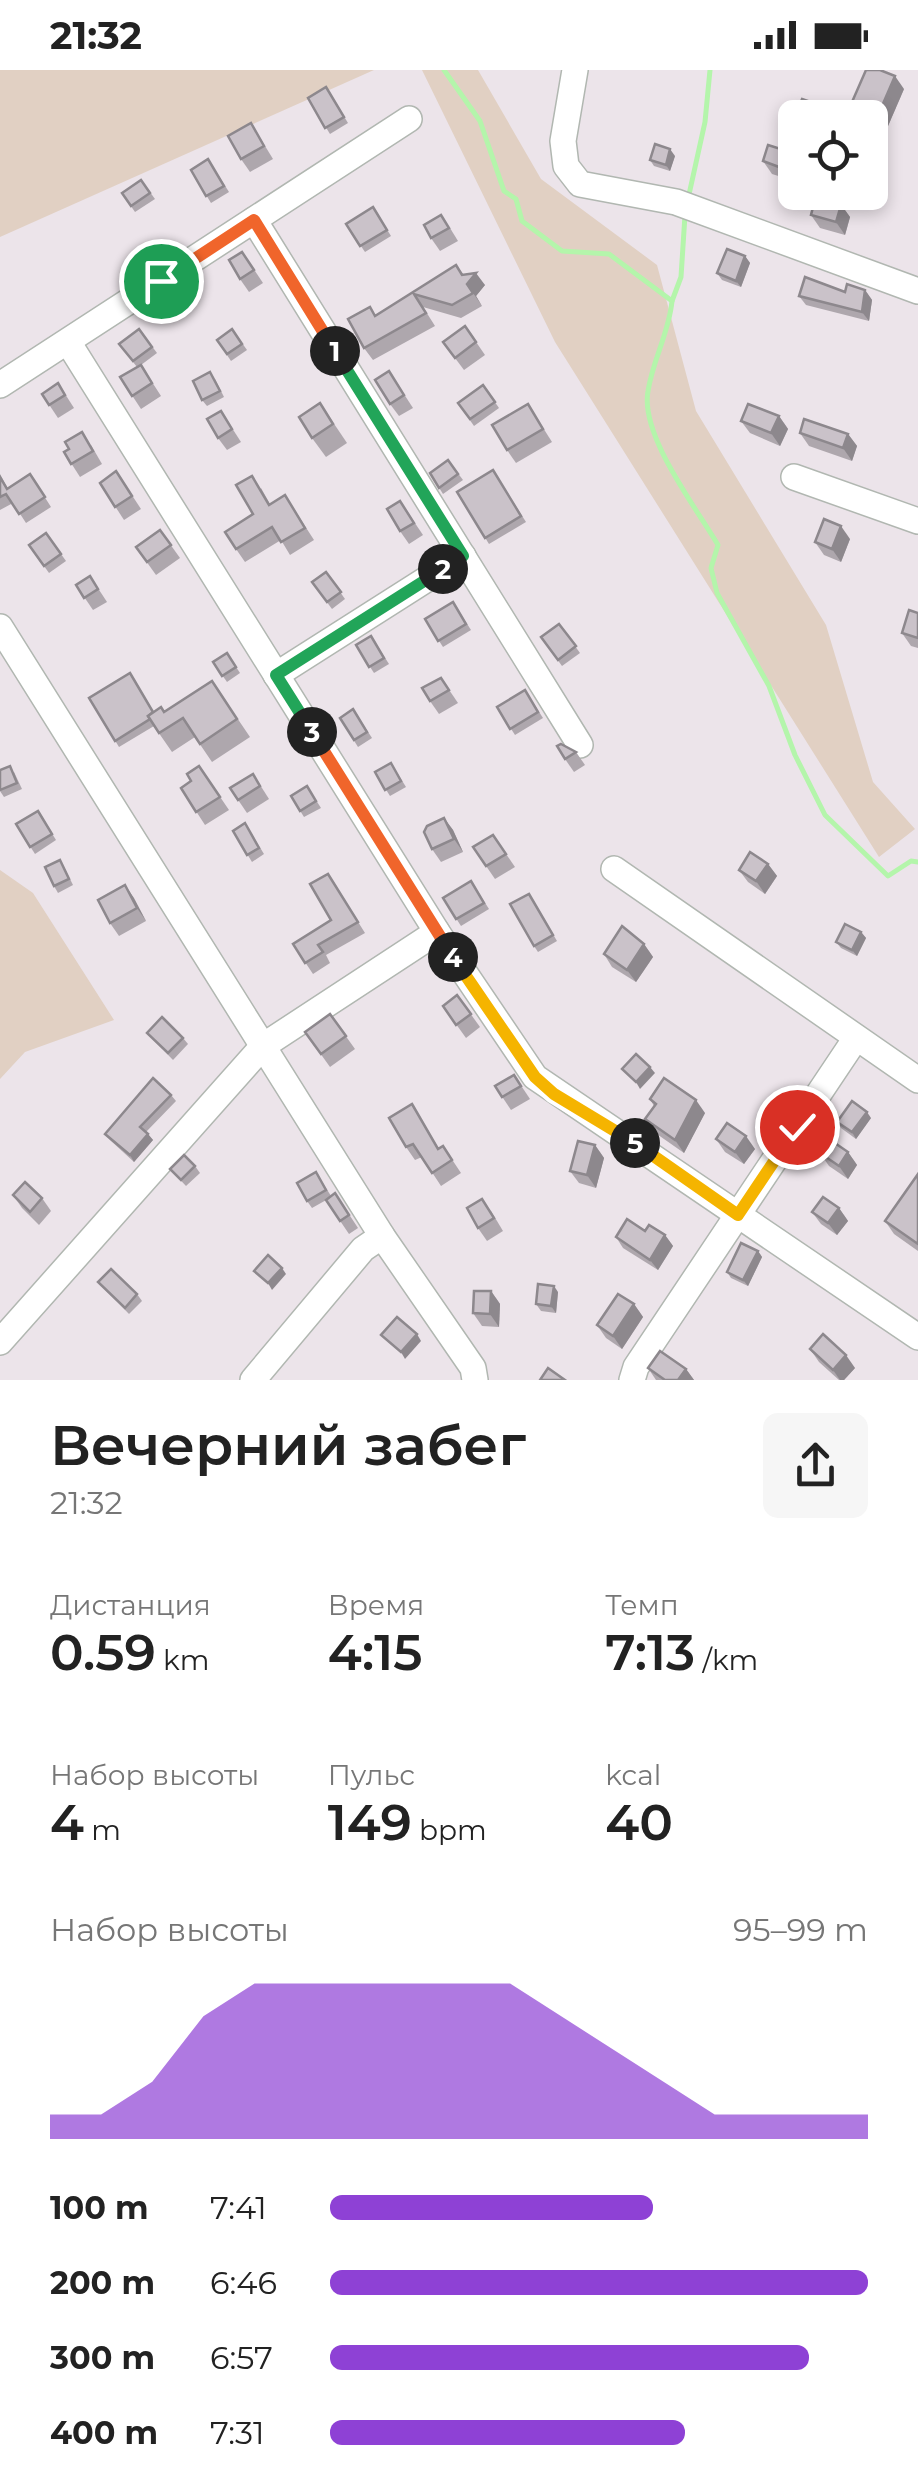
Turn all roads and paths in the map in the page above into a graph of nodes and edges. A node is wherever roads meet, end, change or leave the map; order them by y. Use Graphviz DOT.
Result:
graph roads {
  1 [pos="575,70"];
  2 [pos="408,119"];
  3 [pos="254,220"];
  4 [pos="918,291"];
  5 [pos="68,342"];
  6 [pos="0,385"];
  7 [pos="794,477"];
  8 [pos="918,521"];
  9 [pos="463,556"];
  10 [pos="0,627"];
  11 [pos="276,675"];
  12 [pos="580,745"];
  13 [pos="614,869"];
  14 [pos="436,932"];
  15 [pos="856,1038"];
  16 [pos="263,1046"];
  17 [pos="918,1080"];
  18 [pos="738,1215"];
  19 [pos="382,1236"];
  20 [pos="918,1337"];
  21 [pos="0,1342"];
  22 [pos="253,1380"];
  23 [pos="475,1380"];
  24 [pos="632,1380"];
  1 -- 4 [label="street"];
  2 -- 3 [label="street"];
  3 -- 5 [label="street"];
  3 -- 9 [label="street"];
  5 -- 6 [label="street"];
  5 -- 11 [label="street"];
  7 -- 8 [label="street"];
  9 -- 11 [label="street"];
  9 -- 12 [label="street"];
  10 -- 16 [label="street"];
  11 -- 14 [label="street"];
  13 -- 15 [label="street"];
  14 -- 16 [label="street"];
  14 -- 18 [label="street"];
  15 -- 17 [label="street"];
  15 -- 18 [label="street"];
  16 -- 19 [label="street"];
  16 -- 21 [label="street"];
  18 -- 20 [label="street"];
  18 -- 24 [label="street"];
  19 -- 22 [label="street"];
  19 -- 23 [label="street"];
}
